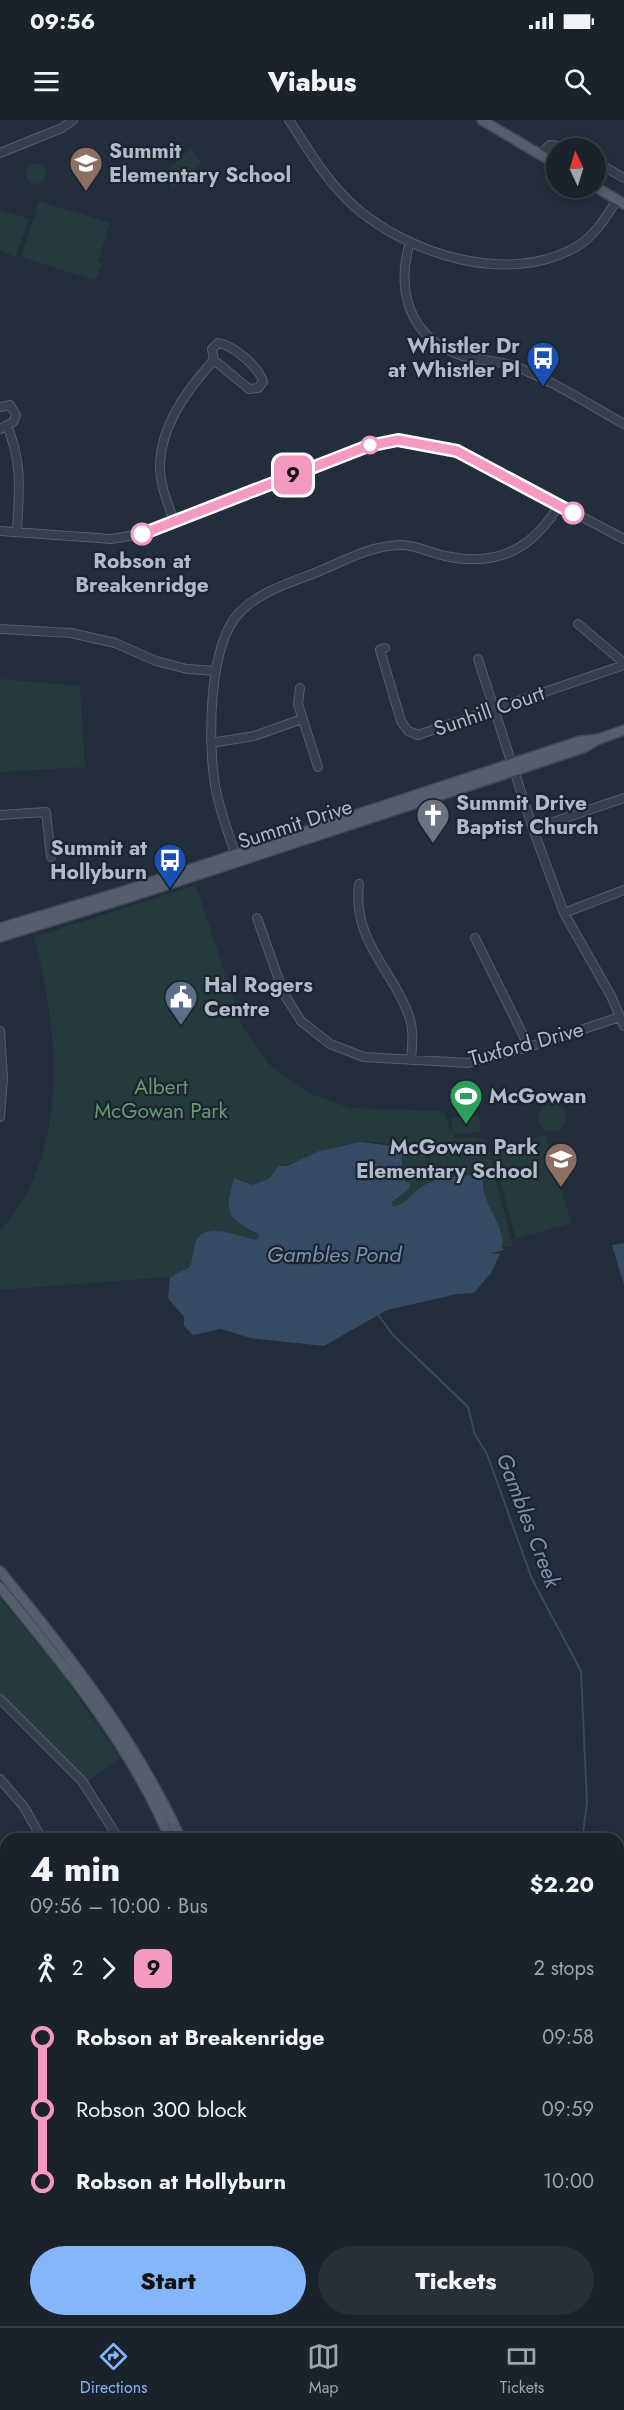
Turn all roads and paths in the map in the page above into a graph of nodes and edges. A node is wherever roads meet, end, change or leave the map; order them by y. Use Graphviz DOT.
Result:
graph roads {
  1 [pos="73,120"];
  2 [pos="289,120"];
  3 [pos="482,120"];
  4 [pos="546,149"];
  5 [pos="0,153"];
  6 [pos="540,154"];
  7 [pos="546,158"];
  8 [pos="606,168"];
  9 [pos="624,178"];
  10 [pos="606,193"];
  11 [pos="621,202"];
  12 [pos="410,242"];
  13 [pos="214,360"];
  14 [pos="0,407"];
  15 [pos="624,424"];
  16 [pos="4,427"];
  17 [pos="558,505"];
  18 [pos="174,521"];
  19 [pos="0,531"];
  20 [pos="17,532"];
  21 [pos="624,539"];
  22 [pos="578,624"];
  23 [pos="0,629"];
  24 [pos="385,648"];
  25 [pos="478,659"];
  26 [pos="624,664"];
  27 [pos="216,671"];
  28 [pos="300,688"];
  29 [pos="494,709"];
  30 [pos="302,719"];
  31 [pos="624,730"];
  32 [pos="211,742"];
  33 [pos="318,767"];
  34 [pos="513,767"];
  35 [pos="624,798"];
  36 [pos="0,815"];
  37 [pos="533,829"];
  38 [pos="51,857"];
  39 [pos="236,858"];
  40 [pos="358,884"];
  41 [pos="624,890"];
  42 [pos="564,914"];
  43 [pos="257,918"];
  44 [pos="0,928"];
  45 [pos="0,937"];
  46 [pos="475,938"];
  47 [pos="620,1017"];
  48 [pos="624,1026"];
  49 [pos="0,1031"];
  50 [pos="529,1047"];
  51 [pos="411,1060"];
  52 [pos="0,1117"];
  53 [pos="0,1571"];
  54 [pos="0,1587"];
  55 [pos="0,1699"];
  56 [pos="0,1779"];
  57 [pos="39,1833"];
  58 [pos="115,1833"];
  59 [pos="167,1833"];
  60 [pos="178,1833"];
  1 -- 5 [label="street"];
  2 -- 12 [label="street"];
  3 -- 6 [label="main road"];
  4 -- 6 [label="street"];
  6 -- 7 [label="main road"];
  8 -- 9 [label="street"];
  10 -- 11 [label="main road"];
  11 -- 12 [label="street"];
  12 -- 15 [label="street"];
  13 -- 13 [label="street"];
  13 -- 18 [label="street"];
  14 -- 16 [label="street"];
  16 -- 20 [label="street"];
  17 -- 18 [label="street"];
  17 -- 21 [label="street"];
  17 -- 27 [label="street"];
  18 -- 20 [label="street"];
  19 -- 20 [label="street"];
  22 -- 26 [label="street, Sunhill Court"];
  23 -- 27 [label="street"];
  24 -- 29 [label="street, Sunhill Court"];
  25 -- 29 [label="street"];
  26 -- 29 [label="street, Sunhill Court"];
  27 -- 32 [label="street"];
  28 -- 30 [label="street"];
  29 -- 34 [label="street"];
  30 -- 32 [label="street"];
  30 -- 33 [label="street"];
  31 -- 34 [label="main road, Summit Drive"];
  32 -- 39 [label="street"];
  34 -- 37 [label="street"];
  34 -- 39 [label="main road, Summit Drive"];
  35 -- 37 [label="street"];
  36 -- 38 [label="street"];
  37 -- 42 [label="street"];
  39 -- 44 [label="main road, Summit Drive"];
  39 -- 45 [label="main road, Summit Drive"];
  40 -- 51 [label="street"];
  41 -- 42 [label="street"];
  42 -- 47 [label="street"];
  43 -- 51 [label="street, Tuxford Drive"];
  46 -- 50 [label="street"];
  47 -- 48 [label="street"];
  47 -- 50 [label="street, Tuxford Drive"];
  49 -- 52 [label="street"];
  50 -- 51 [label="street, Tuxford Drive"];
  53 -- 60 [label="main road"];
  54 -- 59 [label="main road"];
  55 -- 58 [label="street"];
  56 -- 57 [label="street"];
}
